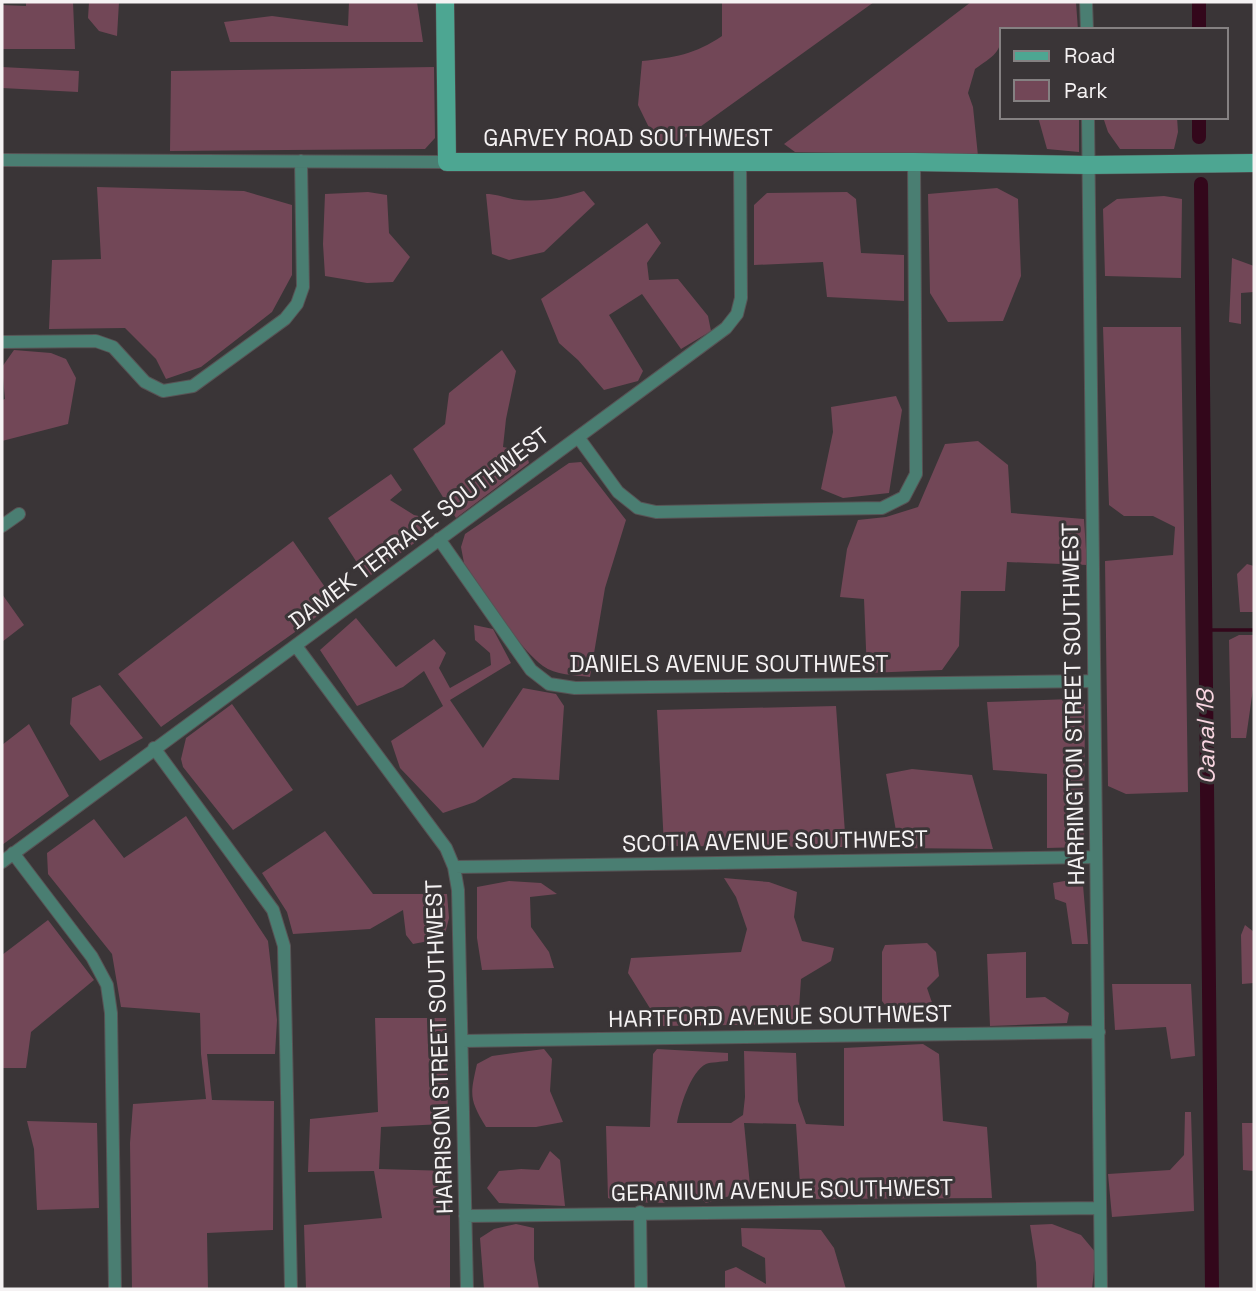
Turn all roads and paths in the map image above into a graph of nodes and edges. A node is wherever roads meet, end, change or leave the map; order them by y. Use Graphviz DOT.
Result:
graph roads {
  1 [pos="445,2"];
  2 [pos="1086,2"];
  3 [pos="1087,28"];
  4 [pos="1088,119"];
  5 [pos="2,160"];
  6 [pos="301,161"];
  7 [pos="447,162"];
  8 [pos="914,162"];
  9 [pos="740,163"];
  10 [pos="1254,163"];
  11 [pos="1088,165"];
  12 [pos="2,342"];
  13 [pos="578,437"];
  14 [pos="19,514"];
  15 [pos="2,526"];
  16 [pos="439,539"];
  17 [pos="296,646"];
  18 [pos="1094,681"];
  19 [pos="154,748"];
  20 [pos="13,853"];
  21 [pos="1096,857"];
  22 [pos="2,862"];
  23 [pos="454,867"];
  24 [pos="1099,1032"];
  25 [pos="462,1041"];
  26 [pos="1099,1208"];
  27 [pos="640,1212"];
  28 [pos="465,1216"];
  29 [pos="115,1289"];
  30 [pos="292,1289"];
  31 [pos="467,1289"];
  32 [pos="641,1289"];
  33 [pos="1101,1289"];
  1 -- 7 [label="street"];
  2 -- 3 [label="street"];
  4 -- 11 [label="street, HARRINGTON STREET SOUTHWEST"];
  5 -- 6 [label="street, GARVEY ROAD SOUTHWEST"];
  6 -- 7 [label="street, GARVEY ROAD SOUTHWEST"];
  6 -- 12 [label="street"];
  7 -- 9 [label="street, GARVEY ROAD SOUTHWEST"];
  8 -- 9 [label="street, GARVEY ROAD SOUTHWEST"];
  8 -- 11 [label="street, GARVEY ROAD SOUTHWEST"];
  8 -- 13 [label="street"];
  9 -- 13 [label="street, DAMEK TERRACE SOUTHWEST"];
  10 -- 11 [label="street, GARVEY ROAD SOUTHWEST"];
  11 -- 18 [label="street, HARRINGTON STREET SOUTHWEST"];
  13 -- 16 [label="street, DAMEK TERRACE SOUTHWEST"];
  14 -- 15 [label="street"];
  16 -- 17 [label="street, DAMEK TERRACE SOUTHWEST"];
  16 -- 18 [label="street, DANIELS AVENUE SOUTHWEST"];
  17 -- 19 [label="street, DAMEK TERRACE SOUTHWEST"];
  17 -- 23 [label="street, HARRISON STREET SOUTHWEST"];
  18 -- 21 [label="street, HARRINGTON STREET SOUTHWEST"];
  19 -- 20 [label="street, DAMEK TERRACE SOUTHWEST"];
  19 -- 30 [label="street"];
  20 -- 22 [label="street, DAMEK TERRACE SOUTHWEST"];
  20 -- 29 [label="street"];
  21 -- 23 [label="street, SCOTIA AVENUE SOUTHWEST"];
  21 -- 24 [label="street, HARRINGTON STREET SOUTHWEST"];
  23 -- 25 [label="street, HARRISON STREET SOUTHWEST"];
  24 -- 25 [label="street, HARTFORD AVENUE SOUTHWEST"];
  24 -- 26 [label="street, HARRINGTON STREET SOUTHWEST"];
  25 -- 28 [label="street, HARRISON STREET SOUTHWEST"];
  26 -- 27 [label="street, GERANIUM AVENUE SOUTHWEST"];
  26 -- 33 [label="street, HARRINGTON STREET SOUTHWEST"];
  27 -- 28 [label="street, GERANIUM AVENUE SOUTHWEST"];
  27 -- 32 [label="street"];
  28 -- 31 [label="street, HARRISON STREET SOUTHWEST"];
}
